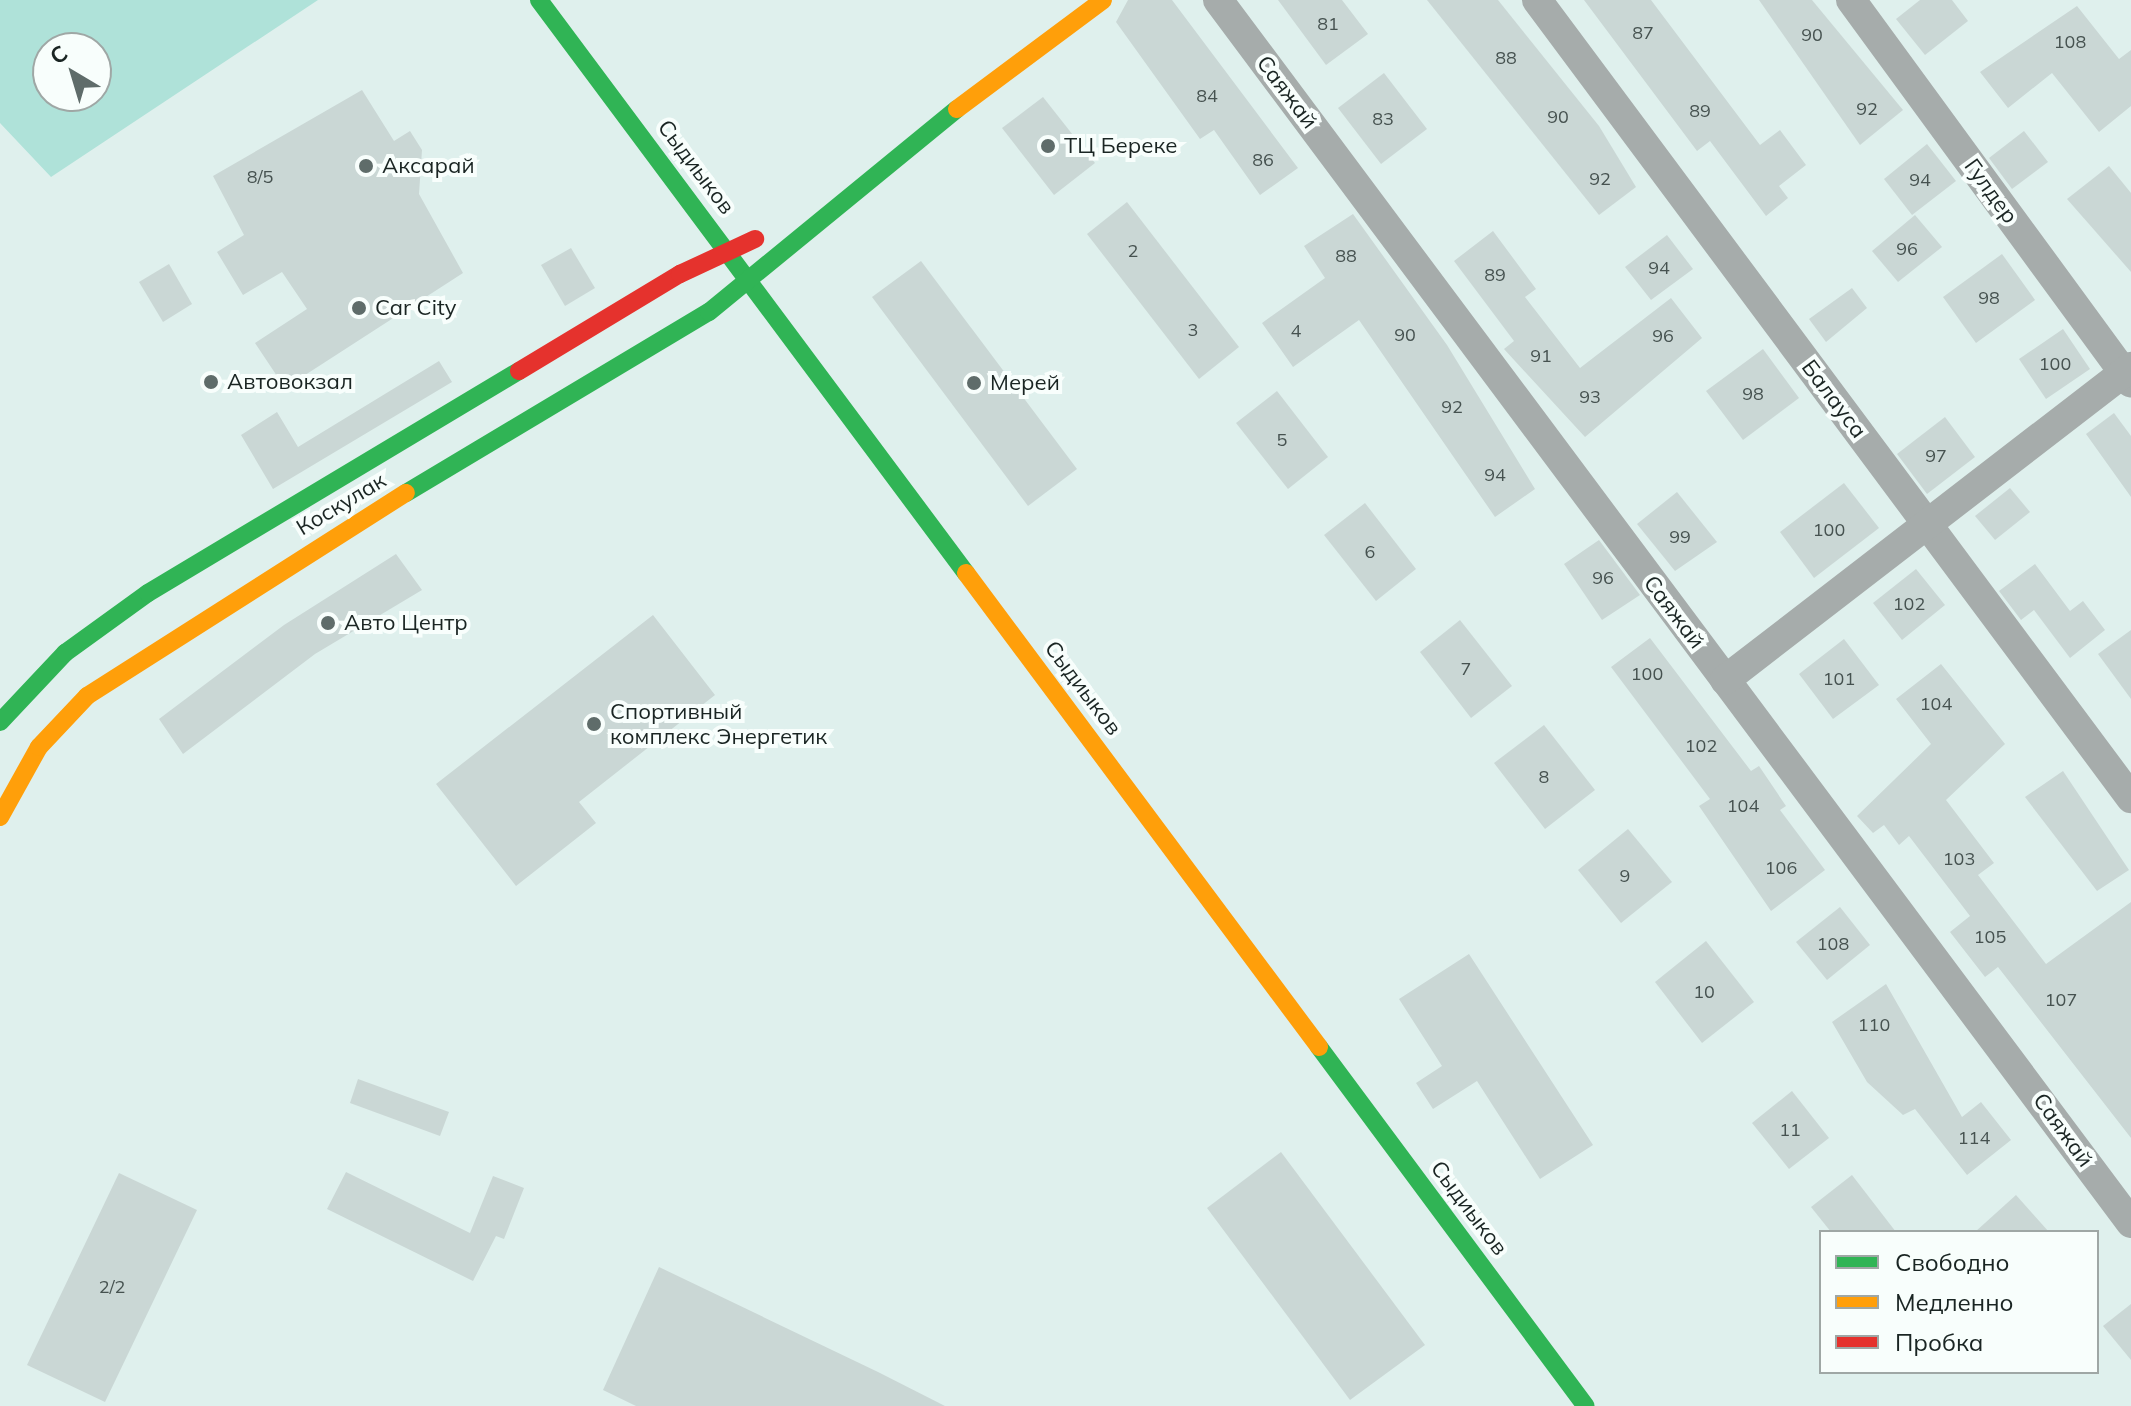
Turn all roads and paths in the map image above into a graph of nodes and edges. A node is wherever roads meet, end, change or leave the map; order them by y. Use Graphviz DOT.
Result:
graph roads {
  1 [pos="539,0"];
  2 [pos="1103,0"];
  3 [pos="1218,0"];
  4 [pos="1537,0"];
  5 [pos="1851,0"];
  6 [pos="895,158"];
  7 [pos="729,250"];
  8 [pos="751,281"];
  9 [pos="2128,374"];
  10 [pos="1929,526"];
  11 [pos="1725,680"];
  12 [pos="0,722"];
  13 [pos="2131,798"];
  14 [pos="0,817"];
  15 [pos="2131,1223"];
  16 [pos="1586,1406"];
  1 -- 7 [label="street, Сыдиыков"];
  2 -- 6 [label="street"];
  3 -- 11 [label="street, Саяжай"];
  4 -- 10 [label="street, Балауса"];
  5 -- 9 [label="street, Гулдер"];
  6 -- 7 [label="street, Коскулак"];
  6 -- 8 [label="street, Коскулак"];
  7 -- 8 [label="street, Сыдиыков"];
  7 -- 12 [label="street, Коскулак"];
  8 -- 14 [label="street, Коскулак"];
  8 -- 16 [label="street, Сыдиыков"];
  9 -- 10 [label="street"];
  10 -- 11 [label="street"];
  10 -- 13 [label="street, Балауса"];
  11 -- 15 [label="street, Саяжай"];
}
